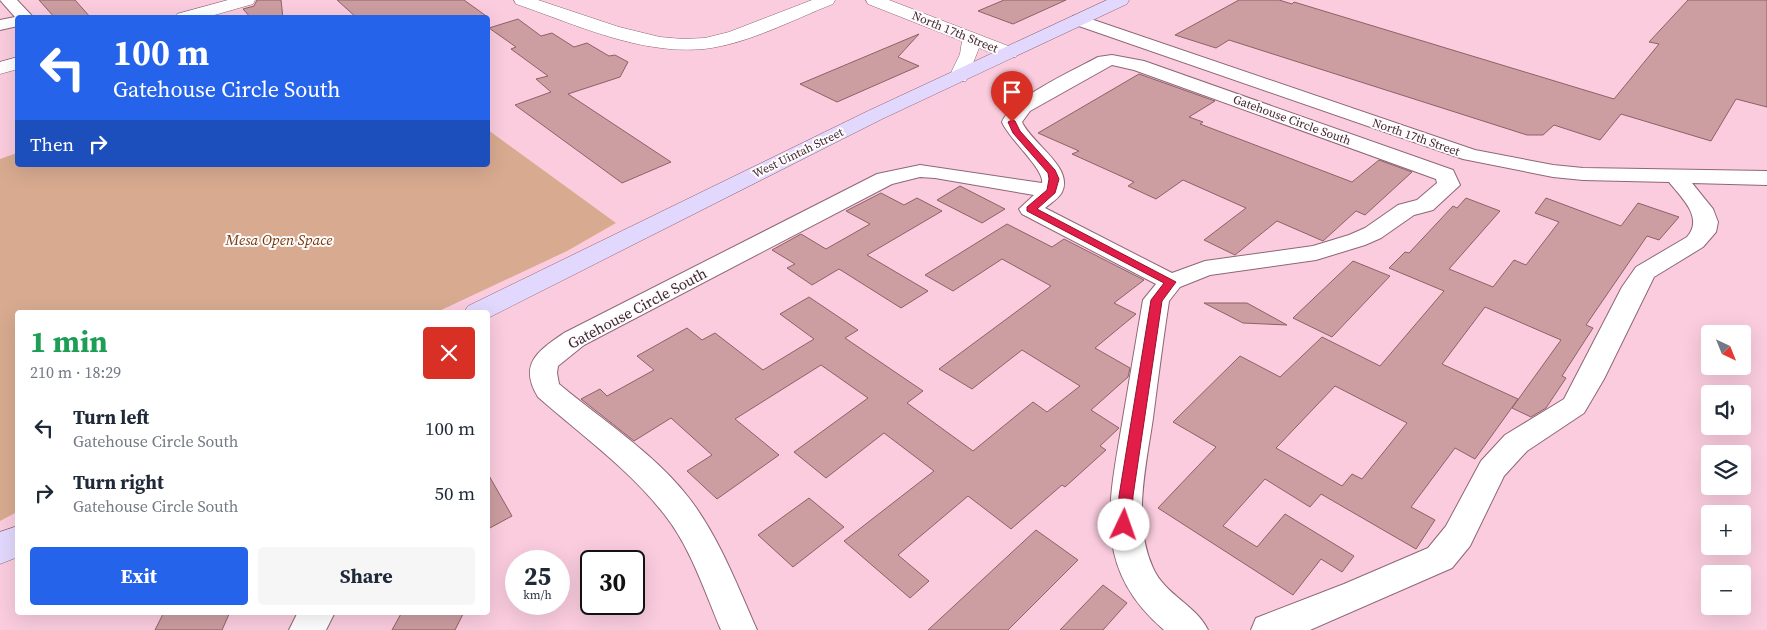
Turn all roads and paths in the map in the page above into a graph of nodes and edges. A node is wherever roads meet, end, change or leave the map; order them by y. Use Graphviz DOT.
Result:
graph roads {
  1 [pos="8,0"];
  2 [pos="247,0"];
  3 [pos="522,0"];
  4 [pos="827,0"];
  5 [pos="874,0"];
  6 [pos="1120,0"];
  7 [pos="23,15"];
  8 [pos="194,15"];
  9 [pos="1079,20"];
  10 [pos="15,22"];
  11 [pos="0,25"];
  12 [pos="971,38"];
  13 [pos="1009,53"];
  14 [pos="15,64"];
  15 [pos="0,68"];
  16 [pos="959,77"];
  17 [pos="1470,155"];
  18 [pos="1445,175"];
  19 [pos="1676,177"];
  20 [pos="1767,178"];
  21 [pos="1052,191"];
  22 [pos="1171,282"];
  23 [pos="482,310"];
  24 [pos="15,542"];
  25 [pos="0,549"];
  26 [pos="315,615"];
  27 [pos="307,630"];
  28 [pos="739,630"];
  29 [pos="1190,630"];
  30 [pos="1269,630"];
  1 -- 7 [label="street"];
  2 -- 8 [label="street"];
  3 -- 4 [label="street"];
  5 -- 12 [label="street, North 17th Street"];
  6 -- 9 [label="main road, West Uintah Street"];
  9 -- 13 [label="main road, West Uintah Street"];
  9 -- 17 [label="street, North 17th Street"];
  10 -- 11 [label="street"];
  12 -- 13 [label="street, North 17th Street"];
  12 -- 16 [label="street"];
  13 -- 16 [label="main road, West Uintah Street"];
  14 -- 15 [label="street"];
  16 -- 23 [label="main road, West Uintah Street"];
  17 -- 18 [label="street"];
  17 -- 19 [label="street, North 17th Street"];
  18 -- 21 [label="street, Gatehouse Circle South"];
  18 -- 22 [label="street"];
  19 -- 20 [label="street, North 17th Street"];
  19 -- 30 [label="street"];
  21 -- 22 [label="street"];
  21 -- 28 [label="street, Gatehouse Circle South"];
  22 -- 29 [label="street"];
  24 -- 25 [label="main road"];
  26 -- 27 [label="street"];
}
